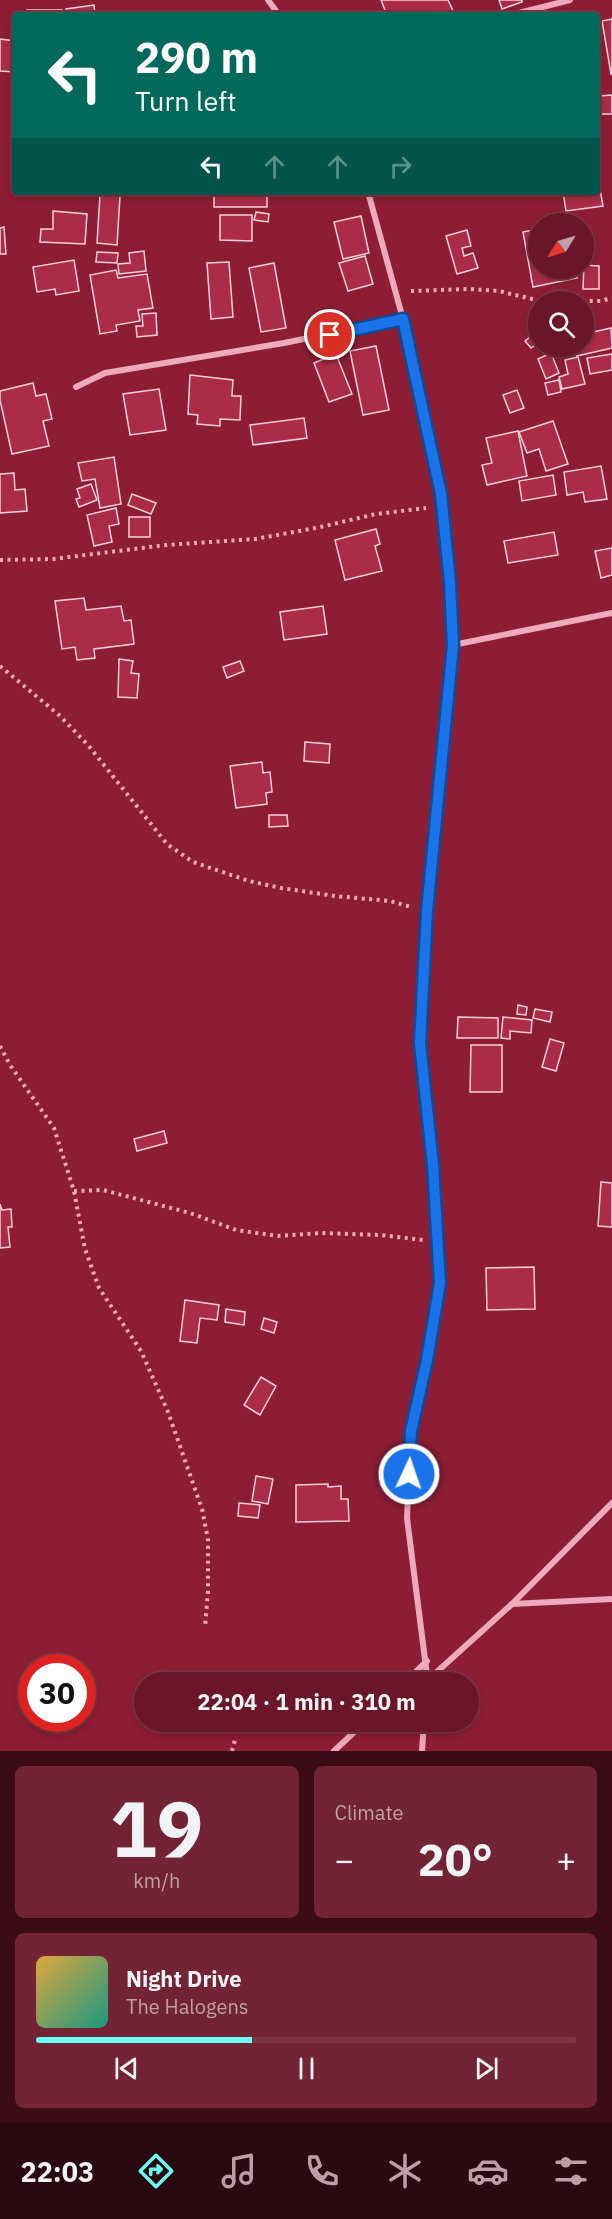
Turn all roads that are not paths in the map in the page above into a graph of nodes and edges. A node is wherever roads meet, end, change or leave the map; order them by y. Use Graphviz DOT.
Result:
graph roads {
  1 [pos="570,0"];
  2 [pos="523,12"];
  3 [pos="369,195"];
  4 [pos="403,319"];
  5 [pos="76,387"];
  6 [pos="612,613"];
  7 [pos="453,645"];
  8 [pos="612,1503"];
  9 [pos="612,1599"];
  10 [pos="512,1604"];
  11 [pos="427,1661"];
  12 [pos="416,1672"];
  13 [pos="428,1672"];
  14 [pos="439,1672"];
  15 [pos="354,1732"];
  16 [pos="423,1732"];
  17 [pos="334,1751"];
  18 [pos="422,1751"];
  1 -- 2 [label="street"];
  3 -- 4 [label="street"];
  4 -- 5 [label="street"];
  4 -- 7 [label="street"];
  6 -- 7 [label="street"];
  7 -- 11 [label="street"];
  8 -- 10 [label="street"];
  9 -- 10 [label="street"];
  10 -- 14 [label="street"];
  11 -- 12 [label="street"];
  11 -- 13 [label="street"];
  15 -- 17 [label="street"];
  16 -- 18 [label="street"];
}
